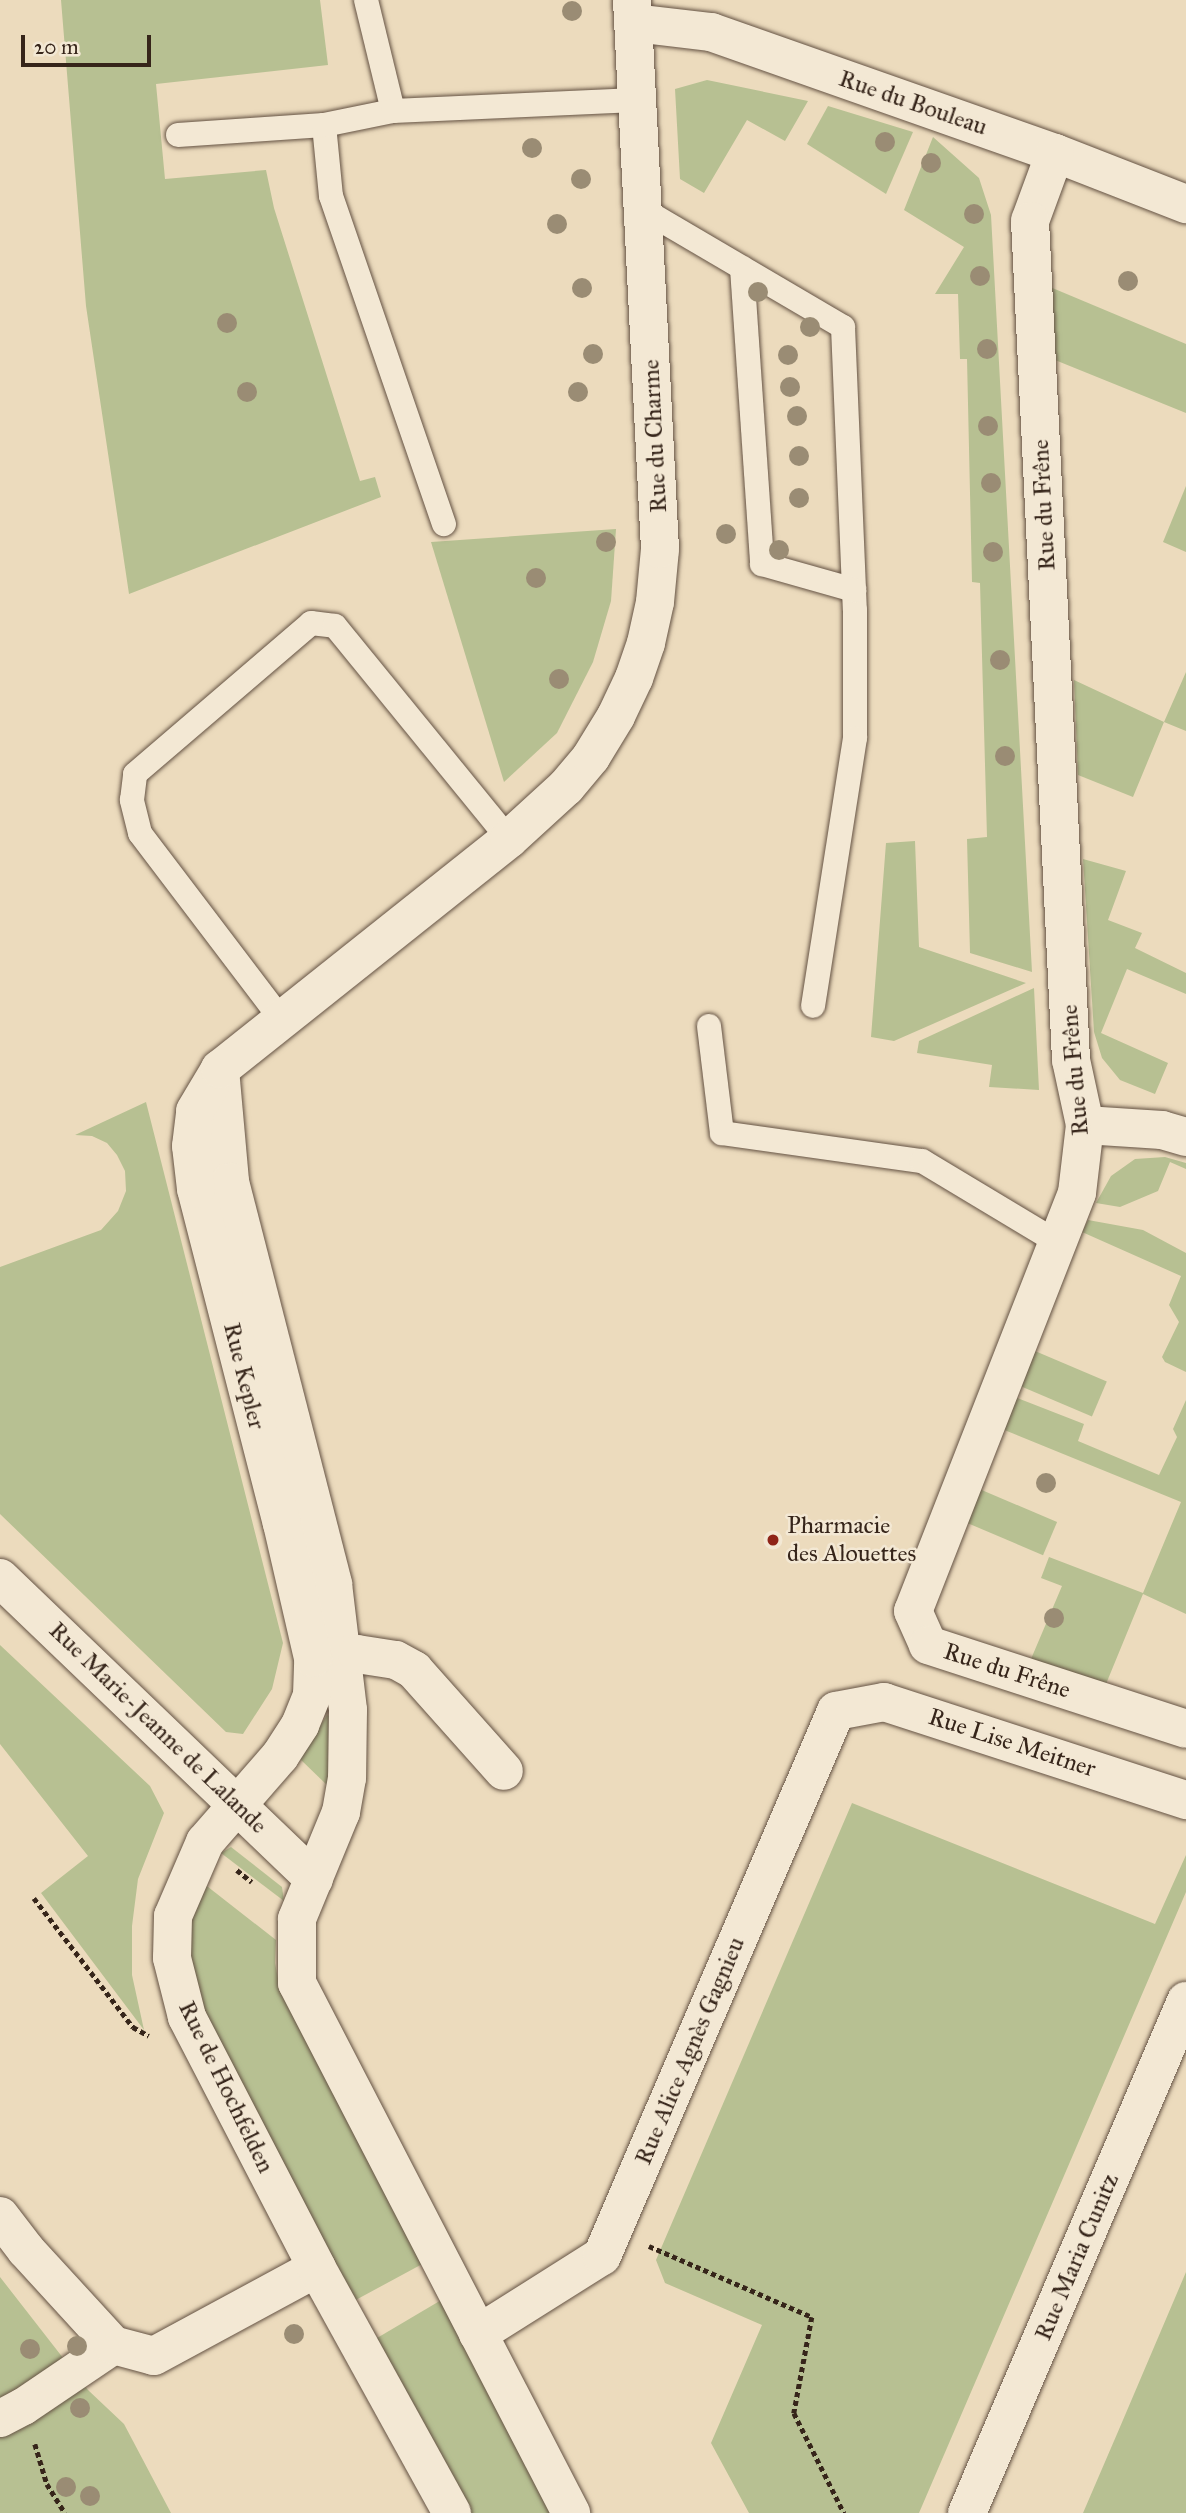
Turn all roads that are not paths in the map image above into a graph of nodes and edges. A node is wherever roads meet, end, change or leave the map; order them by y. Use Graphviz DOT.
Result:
graph roads {
  1 [pos="366,0"];
  2 [pos="633,11"];
  3 [pos="636,100"];
  4 [pos="393,111"];
  5 [pos="324,125"];
  6 [pos="178,135"];
  7 [pos="1055,153"];
  8 [pos="1186,205"];
  9 [pos="642,209"];
  10 [pos="742,268"];
  11 [pos="444,524"];
  12 [pos="854,590"];
  13 [pos="515,835"];
  14 [pos="813,1006"];
  15 [pos="281,1019"];
  16 [pos="709,1026"];
  17 [pos="1085,1125"];
  18 [pos="1186,1137"];
  19 [pos="1057,1242"];
  20 [pos="0,1578"];
  21 [pos="327,1656"];
  22 [pos="836,1711"];
  23 [pos="1186,1729"];
  24 [pos="504,1771"];
  25 [pos="1186,1800"];
  26 [pos="237,1804"];
  27 [pos="314,1879"];
  28 [pos="1186,2001"];
  29 [pos="0,2216"];
  30 [pos="317,2268"];
  31 [pos="478,2334"];
  32 [pos="113,2345"];
  33 [pos="12,2412"];
  34 [pos="452,2513"];
  35 [pos="571,2513"];
  36 [pos="967,2513"];
  1 -- 4 [label="lane"];
  2 -- 3 [label="street, Rue du Charme"];
  2 -- 7 [label="street, Rue du Bouleau"];
  3 -- 4 [label="lane"];
  3 -- 9 [label="street, Rue du Charme"];
  4 -- 5 [label="lane"];
  5 -- 6 [label="lane"];
  5 -- 11 [label="lane"];
  7 -- 8 [label="street, Rue du Bouleau"];
  7 -- 17 [label="street, Rue du Frêne"];
  9 -- 10 [label="lane"];
  9 -- 13 [label="street, Rue du Charme"];
  10 -- 12 [label="lane"];
  10 -- 12 [label="lane"];
  12 -- 14 [label="lane"];
  13 -- 15 [label="street, Rue Kepler"];
  13 -- 15 [label="lane"];
  15 -- 21 [label="street, Rue Kepler"];
  16 -- 19 [label="lane"];
  17 -- 18 [label="street"];
  17 -- 19 [label="street, Rue du Frêne"];
  19 -- 23 [label="street, Rue du Frêne"];
  20 -- 26 [label="street, Rue Marie-Jeanne de Lalande"];
  21 -- 24 [label="street"];
  21 -- 26 [label="street, Rue de Hochfelden"];
  21 -- 27 [label="street"];
  22 -- 25 [label="street, Rue Lise Meitner"];
  22 -- 31 [label="street, Rue Alice Agnès Gagnieu"];
  26 -- 27 [label="street, Rue Marie-Jeanne de Lalande"];
  26 -- 30 [label="street, Rue de Hochfelden"];
  27 -- 31 [label="street"];
  28 -- 36 [label="street, Rue Maria Cunitz"];
  29 -- 32 [label="street"];
  30 -- 32 [label="street"];
  30 -- 34 [label="street, Rue de Hochfelden"];
  31 -- 35 [label="street"];
  32 -- 33 [label="street"];
}
